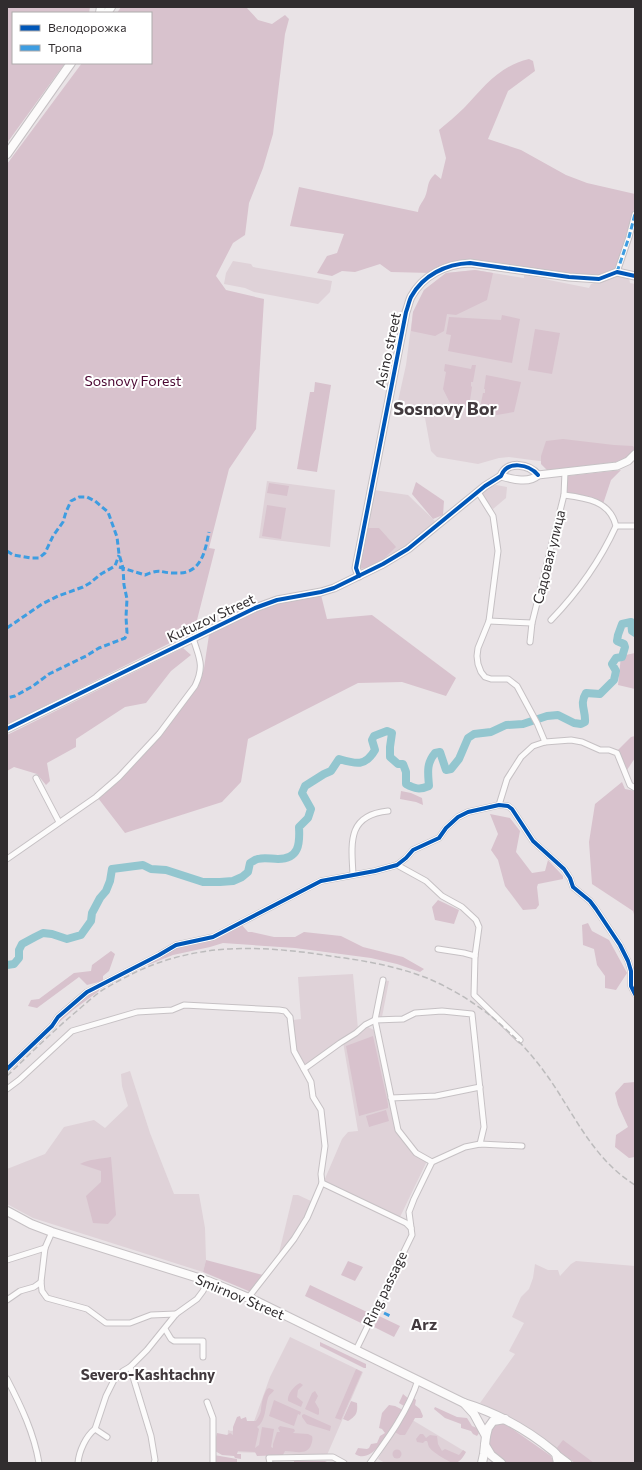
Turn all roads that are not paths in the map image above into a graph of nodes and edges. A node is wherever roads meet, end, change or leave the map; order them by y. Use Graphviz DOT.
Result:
graph roads {
  1 [pos="71,64"];
  2 [pos="7,154"];
  3 [pos="635,214"];
  4 [pos="617,272"];
  5 [pos="635,276"];
  6 [pos="635,454"];
  7 [pos="565,472"];
  8 [pos="538,475"];
  9 [pos="501,476"];
  10 [pos="478,492"];
  11 [pos="564,494"];
  12 [pos="616,526"];
  13 [pos="635,526"];
  14 [pos="359,576"];
  15 [pos="551,620"];
  16 [pos="489,622"];
  17 [pos="532,623"];
  18 [pos="193,638"];
  19 [pos="530,642"];
  20 [pos="7,729"];
  21 [pos="545,742"];
  22 [pos="36,778"];
  23 [pos="635,788"];
  24 [pos="499,805"];
  25 [pos="388,811"];
  26 [pos="59,822"];
  27 [pos="7,858"];
  28 [pos="397,865"];
  29 [pos="354,874"];
  30 [pos="438,949"];
  31 [pos="475,956"];
  32 [pos="383,980"];
  33 [pos="635,994"];
  34 [pos="375,1020"];
  35 [pos="520,1040"];
  36 [pos="304,1068"];
  37 [pos="7,1069"];
  38 [pos="480,1087"];
  39 [pos="7,1089"];
  40 [pos="391,1098"];
  41 [pos="480,1144"];
  42 [pos="522,1146"];
  43 [pos="432,1162"];
  44 [pos="322,1182"];
  45 [pos="7,1211"];
  46 [pos="411,1228"];
  47 [pos="52,1232"];
  48 [pos="45,1248"];
  49 [pos="7,1260"];
  50 [pos="208,1281"];
  51 [pos="41,1282"];
  52 [pos="248,1298"];
  53 [pos="7,1300"];
  54 [pos="176,1314"];
  55 [pos="165,1329"];
  56 [pos="356,1350"];
  57 [pos="203,1357"];
  58 [pos="130,1367"];
  59 [pos="7,1379"];
  60 [pos="418,1380"];
  61 [pos="207,1402"];
  62 [pos="464,1403"];
  63 [pos="506,1419"];
  64 [pos="95,1429"];
  65 [pos="107,1437"];
  66 [pos="485,1440"];
  67 [pos="556,1454"];
  68 [pos="270,1460"];
  69 [pos="39,1463"];
  70 [pos="78,1463"];
  71 [pos="154,1463"];
  72 [pos="213,1463"];
  73 [pos="344,1463"];
  74 [pos="370,1463"];
  75 [pos="482,1463"];
  76 [pos="500,1463"];
  77 [pos="558,1463"];
  78 [pos="568,1463"];
  1 -- 2 [label="main road"];
  3 -- 4 [label="street"];
  4 -- 5 [label="street"];
  4 -- 14 [label="street, Asino street"];
  6 -- 7 [label="street"];
  7 -- 8 [label="street"];
  7 -- 11 [label="street, Садовая улица"];
  8 -- 9 [label="street"];
  8 -- 9 [label="street"];
  9 -- 10 [label="street, Kutuzov Street"];
  10 -- 14 [label="street, Kutuzov Street"];
  10 -- 16 [label="street"];
  11 -- 12 [label="street"];
  11 -- 17 [label="street, Садовая улица"];
  12 -- 13 [label="street"];
  12 -- 15 [label="street"];
  14 -- 18 [label="street, Kutuzov Street"];
  16 -- 17 [label="street"];
  16 -- 21 [label="street"];
  17 -- 19 [label="street, Садовая улица"];
  18 -- 20 [label="street, Kutuzov Street"];
  18 -- 26 [label="street"];
  21 -- 23 [label="street"];
  21 -- 24 [label="street"];
  22 -- 26 [label="street"];
  24 -- 28 [label="street"];
  24 -- 33 [label="street"];
  25 -- 29 [label="street"];
  26 -- 27 [label="street"];
  28 -- 29 [label="street"];
  28 -- 31 [label="street"];
  29 -- 37 [label="street"];
  30 -- 31 [label="street"];
  31 -- 35 [label="street"];
  32 -- 34 [label="street"];
  34 -- 36 [label="street"];
  34 -- 38 [label="street"];
  34 -- 40 [label="street"];
  36 -- 39 [label="street"];
  36 -- 44 [label="street"];
  38 -- 40 [label="street"];
  38 -- 41 [label="street"];
  40 -- 43 [label="street"];
  41 -- 42 [label="street"];
  41 -- 43 [label="street"];
  43 -- 46 [label="street, Ring passage"];
  44 -- 46 [label="street"];
  44 -- 52 [label="street"];
  45 -- 47 [label="main road, Smirnov Street"];
  46 -- 56 [label="street, Ring passage"];
  47 -- 48 [label="street"];
  47 -- 50 [label="main road, Smirnov Street"];
  48 -- 49 [label="street"];
  48 -- 51 [label="street"];
  50 -- 52 [label="main road, Smirnov Street"];
  50 -- 54 [label="street"];
  51 -- 53 [label="street"];
  51 -- 54 [label="street"];
  52 -- 56 [label="main road, Smirnov Street"];
  54 -- 55 [label="street"];
  55 -- 57 [label="street"];
  55 -- 58 [label="street"];
  56 -- 60 [label="main road, Smirnov Street"];
  58 -- 64 [label="street"];
  58 -- 71 [label="street"];
  59 -- 69 [label="street"];
  60 -- 62 [label="main road, Smirnov Street"];
  60 -- 74 [label="street"];
  61 -- 72 [label="street"];
  62 -- 63 [label="main road, Smirnov Street"];
  62 -- 66 [label="main road, Smirnov Street"];
  63 -- 66 [label="main road"];
  63 -- 67 [label="main road, Smirnov Street"];
  64 -- 65 [label="street"];
  64 -- 70 [label="street"];
  66 -- 75 [label="main road"];
  66 -- 76 [label="main road, Smirnov Street"];
  67 -- 77 [label="main road"];
  67 -- 78 [label="street"];
  68 -- 73 [label="street"];
}
